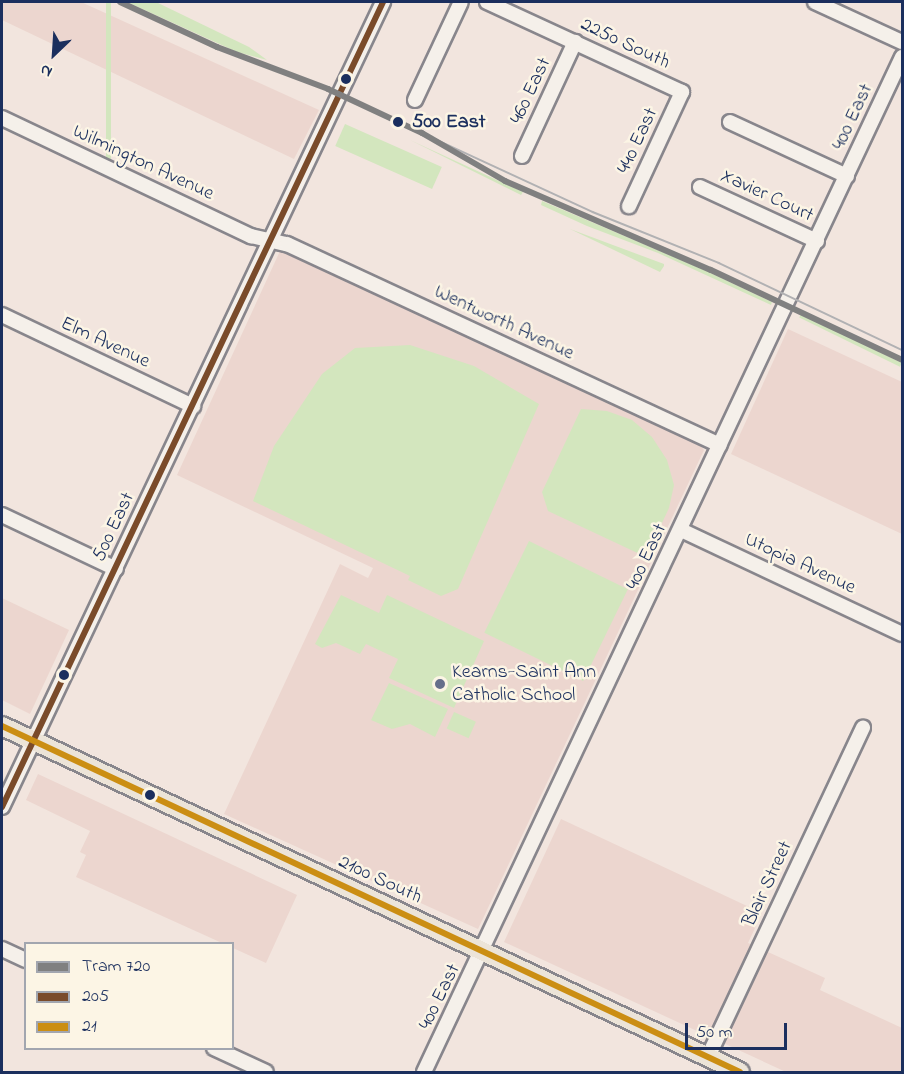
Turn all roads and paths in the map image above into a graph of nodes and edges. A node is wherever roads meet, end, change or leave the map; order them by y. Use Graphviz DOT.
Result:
graph roads {
  1 [pos="383,2"];
  2 [pos="461,2"];
  3 [pos="487,2"];
  4 [pos="815,2"];
  5 [pos="575,42"];
  6 [pos="903,42"];
  7 [pos="903,57"];
  8 [pos="682,92"];
  9 [pos="415,100"];
  10 [pos="2,118"];
  11 [pos="730,122"];
  12 [pos="522,156"];
  13 [pos="847,176"];
  14 [pos="700,187"];
  15 [pos="629,206"];
  16 [pos="270,240"];
  17 [pos="817,241"];
  18 [pos="2,315"];
  19 [pos="193,405"];
  20 [pos="720,445"];
  21 [pos="2,515"];
  22 [pos="681,530"];
  23 [pos="116,569"];
  24 [pos="903,634"];
  25 [pos="2,726"];
  26 [pos="863,728"];
  27 [pos="33,741"];
  28 [pos="2,807"];
  29 [pos="2,949"];
  30 [pos="483,952"];
  31 [pos="24,959"];
  32 [pos="218,1050"];
  33 [pos="708,1058"];
  34 [pos="266,1072"];
  35 [pos="424,1072"];
  36 [pos="740,1072"];
  1 -- 16 [label="street, 500 East"];
  2 -- 9 [label="street"];
  3 -- 5 [label="street, 2250 South"];
  4 -- 6 [label="street"];
  5 -- 8 [label="street, 2250 South"];
  5 -- 12 [label="street, 460 East"];
  7 -- 13 [label="street, 400 East"];
  8 -- 15 [label="street, 440 East"];
  10 -- 16 [label="street, Wilmington Avenue"];
  11 -- 13 [label="street"];
  13 -- 17 [label="street, 400 East"];
  14 -- 17 [label="street, Xavier Court"];
  16 -- 19 [label="street, 500 East"];
  16 -- 20 [label="street, Wentworth Avenue"];
  17 -- 20 [label="street, 400 East"];
  18 -- 19 [label="street, Elm Avenue"];
  19 -- 23 [label="street, 500 East"];
  20 -- 22 [label="street, 400 East"];
  21 -- 23 [label="street"];
  22 -- 24 [label="street, Utopia Avenue"];
  22 -- 30 [label="street, 400 East"];
  23 -- 27 [label="street, 500 East"];
  25 -- 27 [label="main road, 2100 South"];
  26 -- 33 [label="street, Blair Street"];
  27 -- 28 [label="street, 500 East"];
  27 -- 30 [label="main road, 2100 South"];
  29 -- 31 [label="street"];
  30 -- 33 [label="main road, 2100 South"];
  30 -- 35 [label="street, 400 East"];
  32 -- 34 [label="street"];
  33 -- 36 [label="main road, 2100 South"];
}
